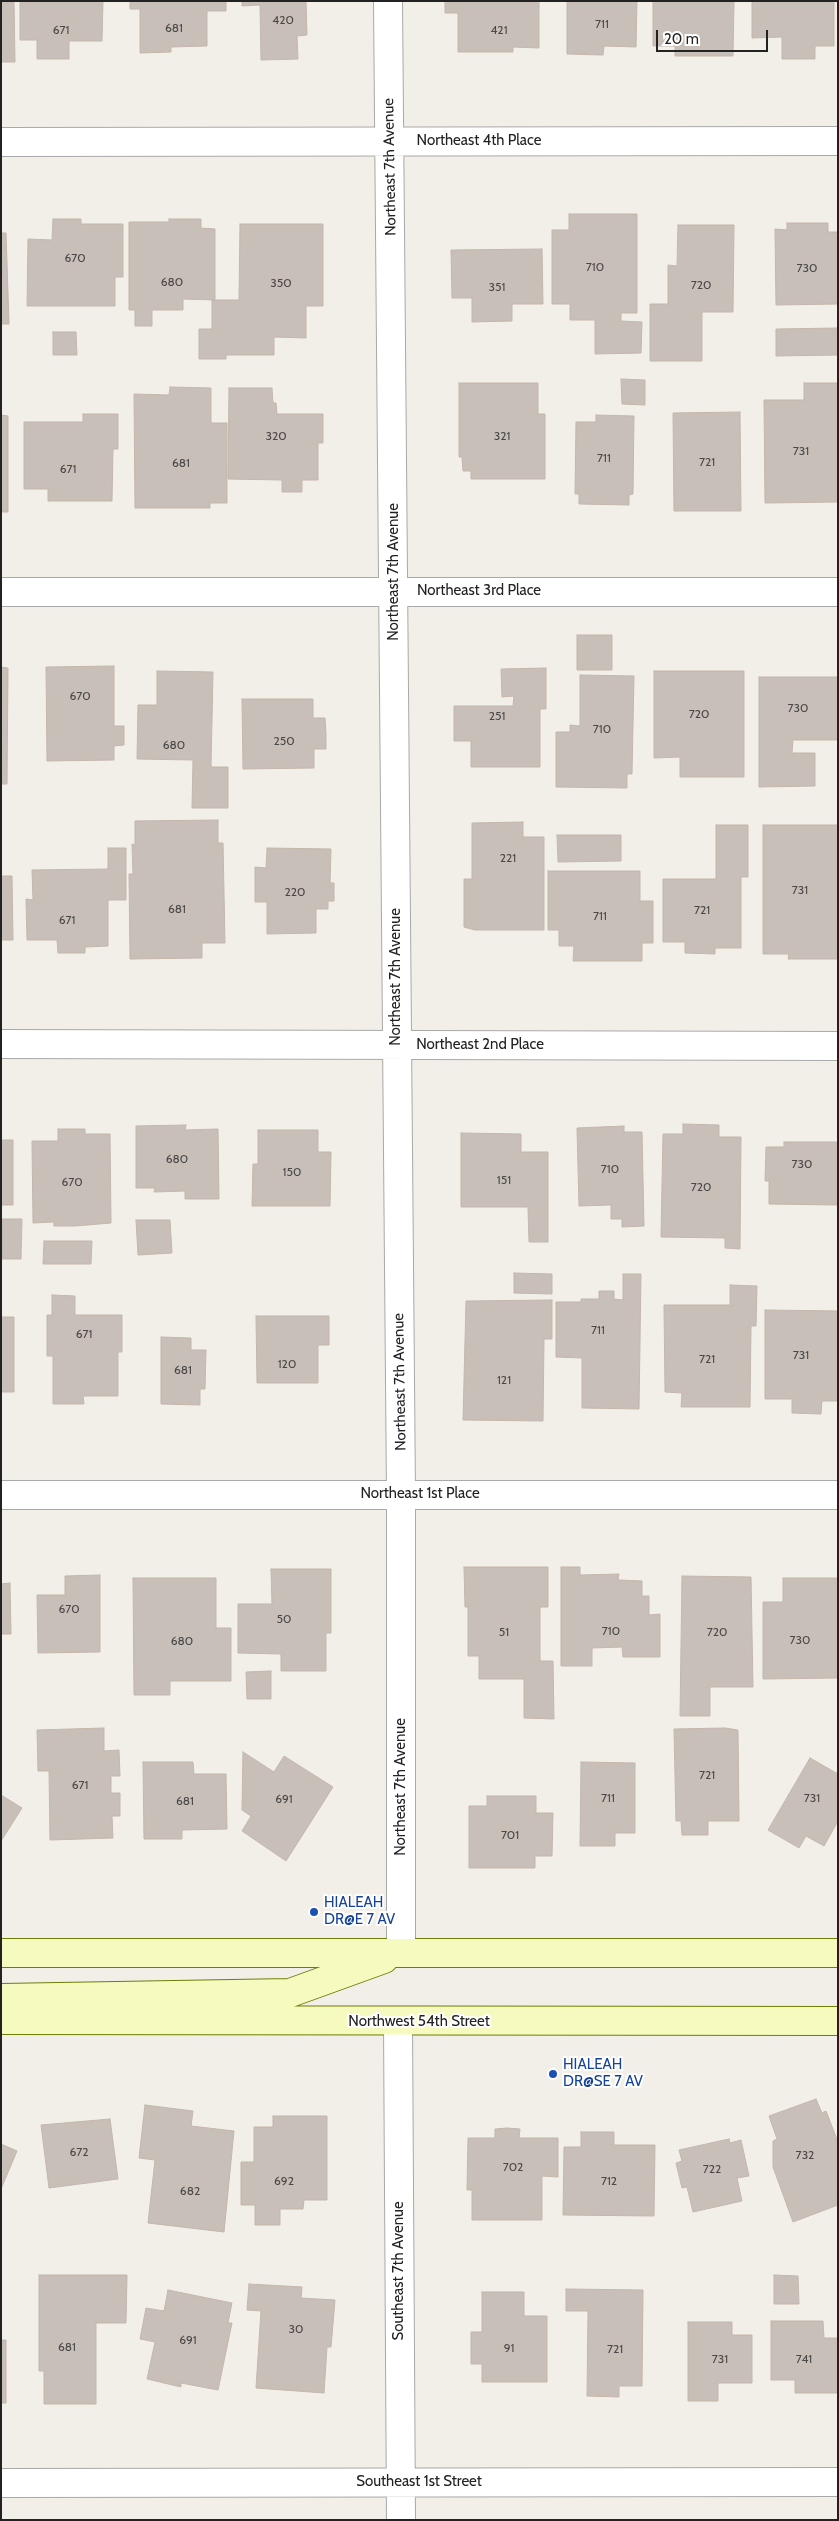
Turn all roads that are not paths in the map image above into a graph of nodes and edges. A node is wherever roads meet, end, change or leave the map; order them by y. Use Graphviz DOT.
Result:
graph roads {
  1 [pos="388,1"];
  2 [pos="390,141"];
  3 [pos="838,141"];
  4 [pos="1,142"];
  5 [pos="394,590"];
  6 [pos="1,592"];
  7 [pos="838,592"];
  8 [pos="1,1044"];
  9 [pos="397,1045"];
  10 [pos="838,1046"];
  11 [pos="1,1494"];
  12 [pos="401,1494"];
  13 [pos="838,1495"];
  14 [pos="1,1953"];
  15 [pos="401,1953"];
  16 [pos="838,1953"];
  17 [pos="1,1998"];
  18 [pos="1,2020"];
  19 [pos="838,2021"];
  20 [pos="398,2022"];
  21 [pos="401,2482"];
  22 [pos="838,2482"];
  23 [pos="1,2483"];
  24 [pos="401,2520"];
  1 -- 2 [label="street, Northeast 7th Avenue"];
  2 -- 3 [label="street, Northeast 4th Place"];
  2 -- 4 [label="street, Northeast 4th Place"];
  2 -- 5 [label="street, Northeast 7th Avenue"];
  5 -- 6 [label="street, Northeast 3rd Place"];
  5 -- 7 [label="street, Northeast 3rd Place"];
  5 -- 9 [label="street, Northeast 7th Avenue"];
  8 -- 9 [label="street, Northeast 2nd Place"];
  9 -- 10 [label="street, Northeast 2nd Place"];
  9 -- 12 [label="street, Northeast 7th Avenue"];
  11 -- 12 [label="street, Northeast 1st Place"];
  12 -- 13 [label="street, Northeast 1st Place"];
  12 -- 15 [label="street, Northeast 7th Avenue"];
  14 -- 15 [label="main road"];
  15 -- 16 [label="main road"];
  15 -- 17 [label="main road"];
  18 -- 20 [label="main road, Northwest 54th Street"];
  19 -- 20 [label="main road, Northwest 54th Street"];
  20 -- 21 [label="street, Southeast 7th Avenue"];
  21 -- 22 [label="street, Southeast 1st Street"];
  21 -- 23 [label="street, Southeast 1st Street"];
  21 -- 24 [label="street, Southeast 7th Avenue"];
}
